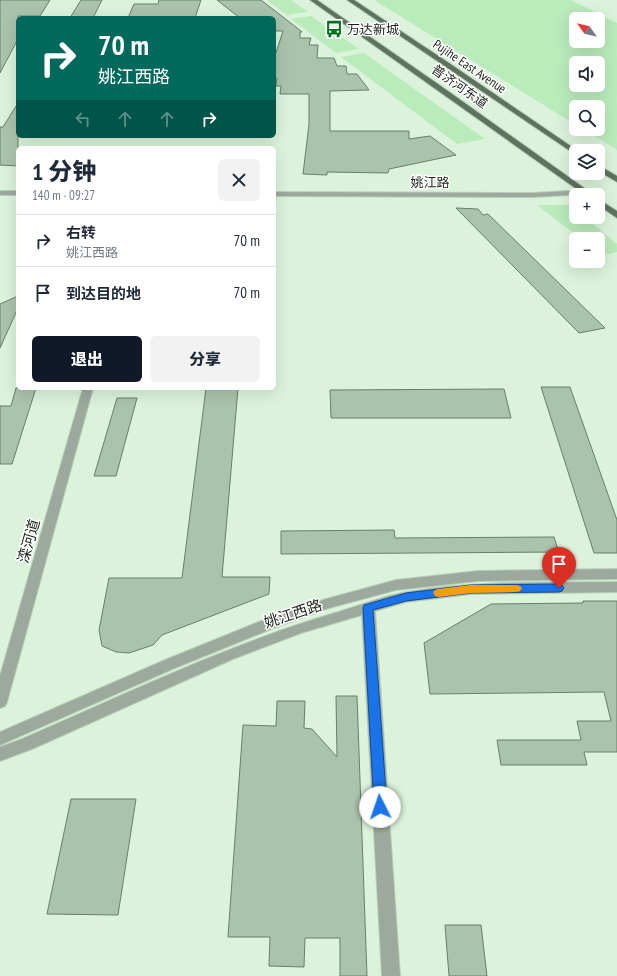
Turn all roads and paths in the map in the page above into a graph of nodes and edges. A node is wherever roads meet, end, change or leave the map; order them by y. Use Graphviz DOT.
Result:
graph roads {
  1 [pos="313,0"];
  2 [pos="350,0"];
  3 [pos="569,147"];
  4 [pos="605,172"];
  5 [pos="617,180"];
  6 [pos="580,188"];
  7 [pos="0,193"];
  8 [pos="16,193"];
  9 [pos="276,194"];
  10 [pos="569,194"];
  11 [pos="605,206"];
  12 [pos="617,215"];
  13 [pos="87,390"];
  14 [pos="617,574"];
  15 [pos="617,588"];
  16 [pos="368,608"];
  17 [pos="0,702"];
  18 [pos="0,739"];
  19 [pos="0,754"];
  20 [pos="391,976"];
  1 -- 6 [label="main road, 普济河东道"];
  2 -- 3 [label="main road, Pujihe East Avenue"];
  4 -- 5 [label="main road"];
  7 -- 8 [label="street"];
  9 -- 10 [label="street, 姚江路"];
  11 -- 12 [label="main road"];
  13 -- 17 [label="street, 滦河道"];
  14 -- 18 [label="street, 姚江西路"];
  15 -- 16 [label="street, 姚江西路"];
  16 -- 19 [label="street, 姚江西路"];
  16 -- 20 [label="street"];
}
